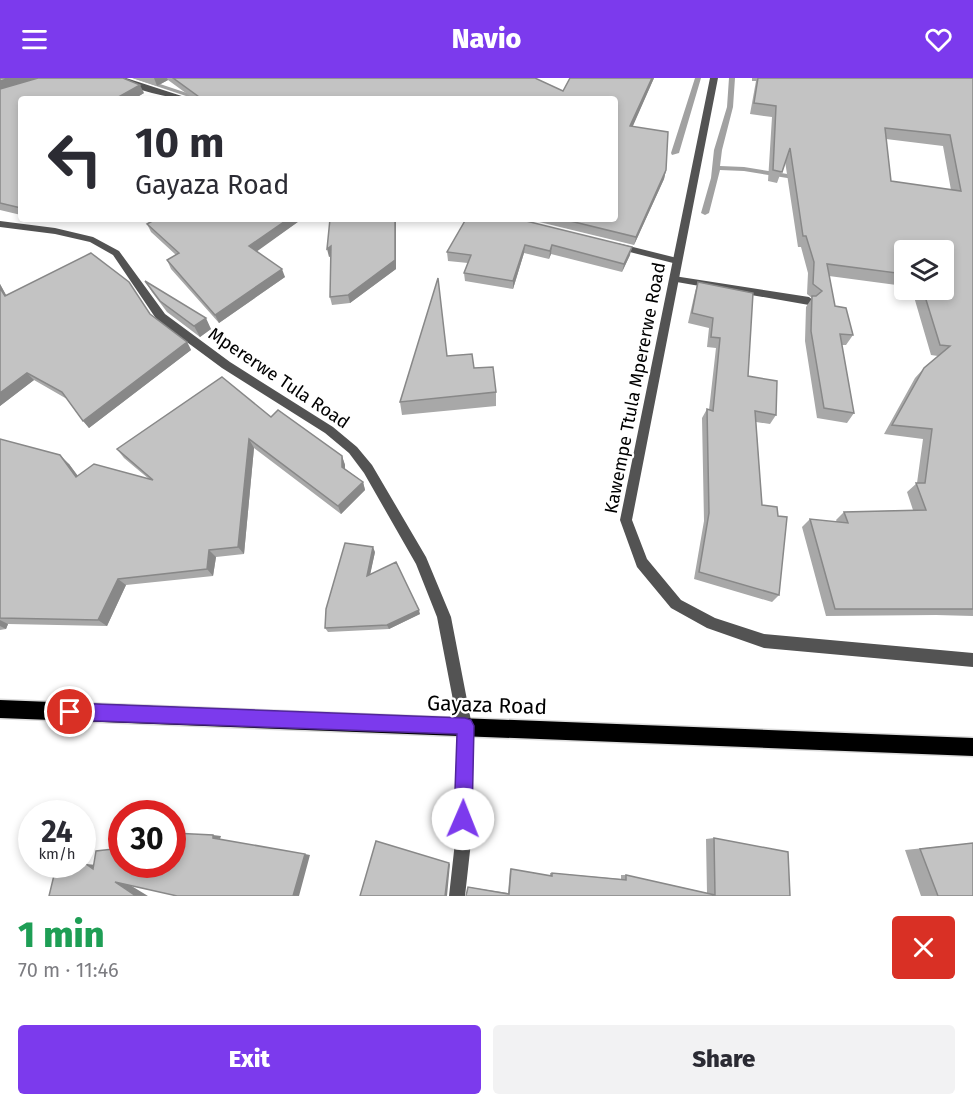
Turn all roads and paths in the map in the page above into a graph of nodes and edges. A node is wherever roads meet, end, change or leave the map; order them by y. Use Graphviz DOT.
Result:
graph roads {
  1 [pos="120,78"];
  2 [pos="714,78"];
  3 [pos="179,96"];
  4 [pos="0,224"];
  5 [pos="609,244"];
  6 [pos="677,261"];
  7 [pos="674,279"];
  8 [pos="809,301"];
  9 [pos="973,660"];
  10 [pos="0,709"];
  11 [pos="465,726"];
  12 [pos="973,747"];
  13 [pos="458,896"];
  1 -- 3 [label="street"];
  2 -- 6 [label="street, Kawempe Ttula Mpererwe Road"];
  4 -- 11 [label="street, Mpererwe Tula Road"];
  5 -- 6 [label="street"];
  6 -- 7 [label="street, Kawempe Ttula Mpererwe Road"];
  7 -- 8 [label="street"];
  7 -- 9 [label="street, Kawempe Ttula Mpererwe Road"];
  10 -- 11 [label="main road, Gayaza Road"];
  11 -- 12 [label="main road, Gayaza Road"];
  11 -- 13 [label="street, Mpererwe Tula Road"];
}
